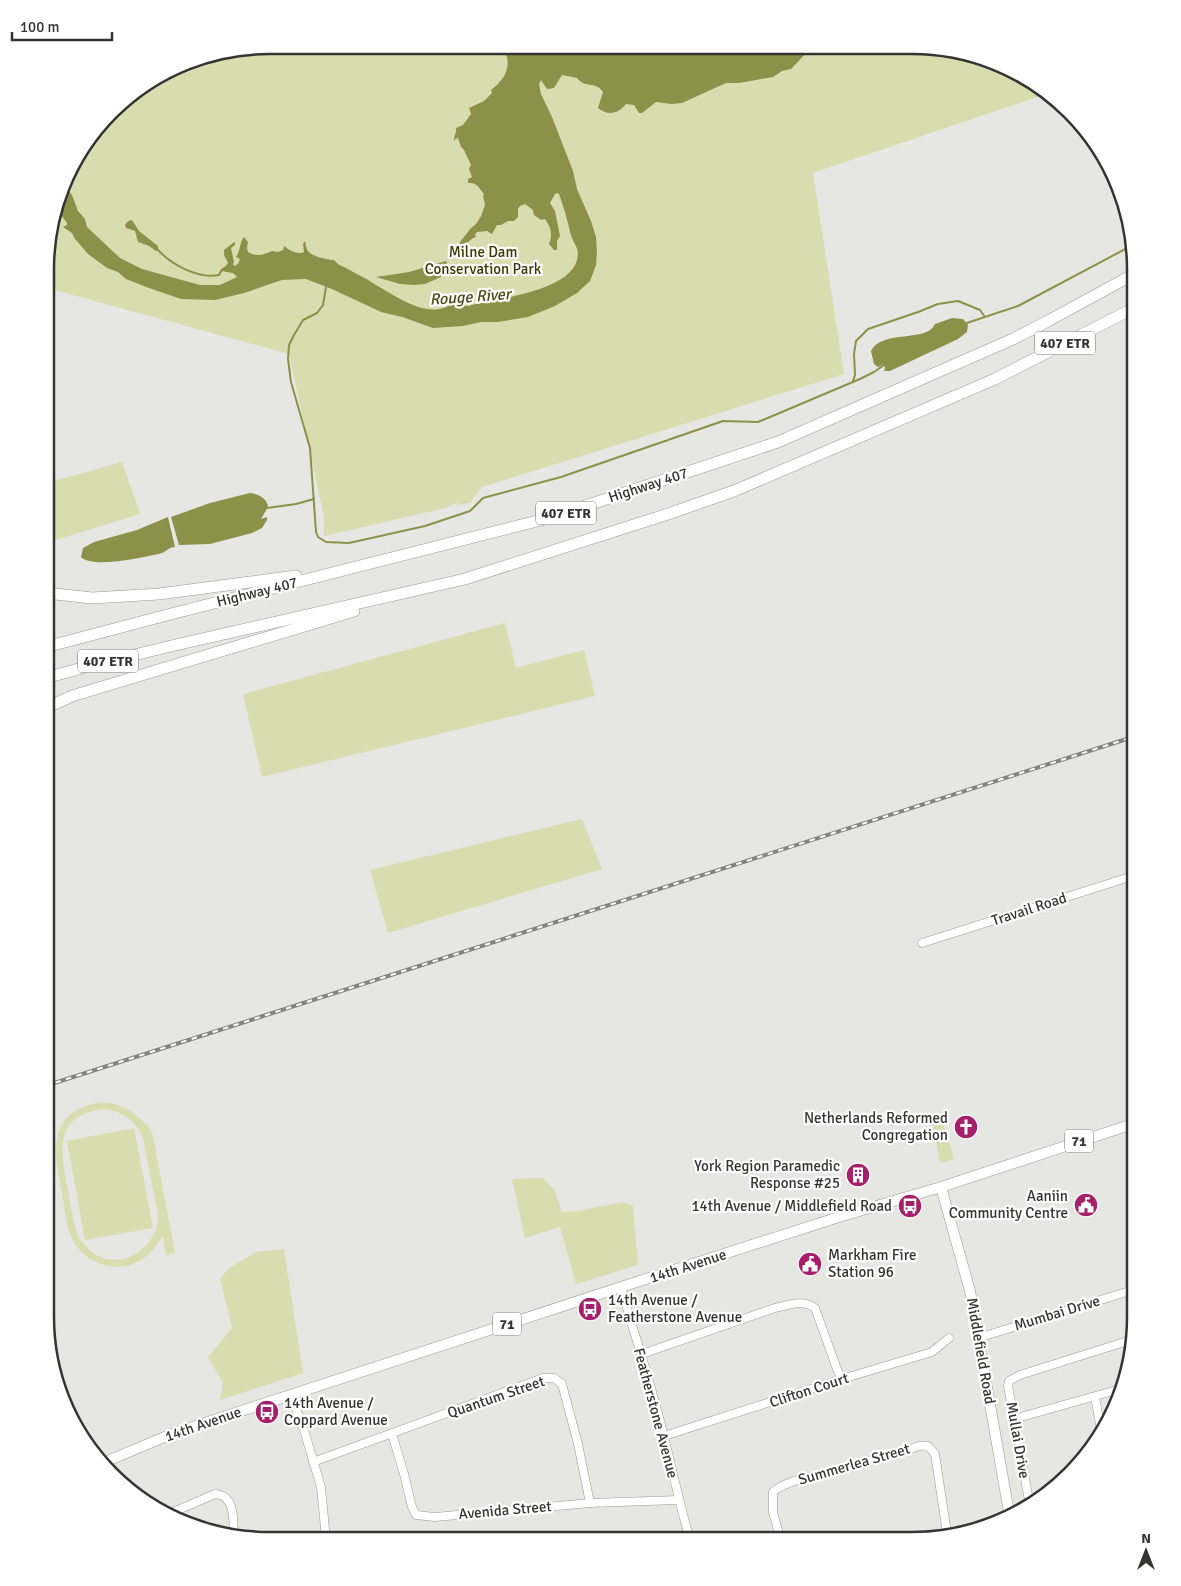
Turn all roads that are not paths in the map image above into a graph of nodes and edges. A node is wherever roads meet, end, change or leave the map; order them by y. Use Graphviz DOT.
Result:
graph roads {
  1 [pos="1127,278"];
  2 [pos="1127,312"];
  3 [pos="350,569"];
  4 [pos="465,579"];
  5 [pos="54,593"];
  6 [pos="54,645"];
  7 [pos="54,676"];
  8 [pos="54,704"];
  9 [pos="1127,878"];
  10 [pos="922,943"];
  11 [pos="1127,1126"];
  12 [pos="941,1186"];
  13 [pos="620,1287"];
  14 [pos="1127,1292"];
  15 [pos="949,1338"];
  16 [pos="978,1338"];
  17 [pos="1126,1342"];
  18 [pos="642,1354"];
  19 [pos="842,1379"];
  20 [pos="1114,1391"];
  21 [pos="291,1395"];
  22 [pos="1095,1397"];
  23 [pos="1014,1420"];
  24 [pos="1100,1422"];
  25 [pos="392,1434"];
  26 [pos="664,1436"];
  27 [pos="108,1460"];
  28 [pos="314,1462"];
  29 [pos="1029,1498"];
  30 [pos="678,1500"];
  31 [pos="590,1503"];
  32 [pos="1009,1510"];
  33 [pos="175,1511"];
  34 [pos="233,1529"];
  35 [pos="946,1529"];
  36 [pos="325,1532"];
  37 [pos="688,1532"];
  38 [pos="779,1532"];
  1 -- 3 [label="highway, Highway 407 / 407 ETR"];
  2 -- 4 [label="highway, 407 ETR"];
  3 -- 5 [label="highway"];
  3 -- 6 [label="highway, Highway 407 / 407 ETR"];
  4 -- 7 [label="highway, 407 ETR"];
  4 -- 8 [label="highway"];
  9 -- 10 [label="street, Travail Road"];
  11 -- 12 [label="main road, 14th Avenue / 71"];
  12 -- 13 [label="main road, 14th Avenue / 71"];
  12 -- 16 [label="main road, Middlefield Road"];
  13 -- 18 [label="street, Featherstone Avenue"];
  13 -- 21 [label="main road, 14th Avenue / 71"];
  14 -- 16 [label="street, Mumbai Drive"];
  15 -- 19 [label="street, Clifton Court"];
  16 -- 32 [label="main road, Middlefield Road"];
  17 -- 23 [label="street, Mullai Drive"];
  18 -- 19 [label="street"];
  18 -- 26 [label="street, Featherstone Avenue"];
  19 -- 26 [label="street, Clifton Court"];
  20 -- 22 [label="street"];
  21 -- 27 [label="main road, 14th Avenue / 71"];
  21 -- 28 [label="street"];
  22 -- 23 [label="street"];
  22 -- 24 [label="street"];
  23 -- 29 [label="street, Mullai Drive"];
  25 -- 28 [label="street, Quantum Street"];
  25 -- 31 [label="street, Avenida Street"];
  25 -- 31 [label="street, Quantum Street"];
  26 -- 30 [label="street, Featherstone Avenue"];
  28 -- 36 [label="street"];
  30 -- 31 [label="street, Avenida Street"];
  30 -- 37 [label="street, Featherstone Avenue"];
  33 -- 34 [label="street"];
  35 -- 38 [label="street, Summerlea Street"];
}
